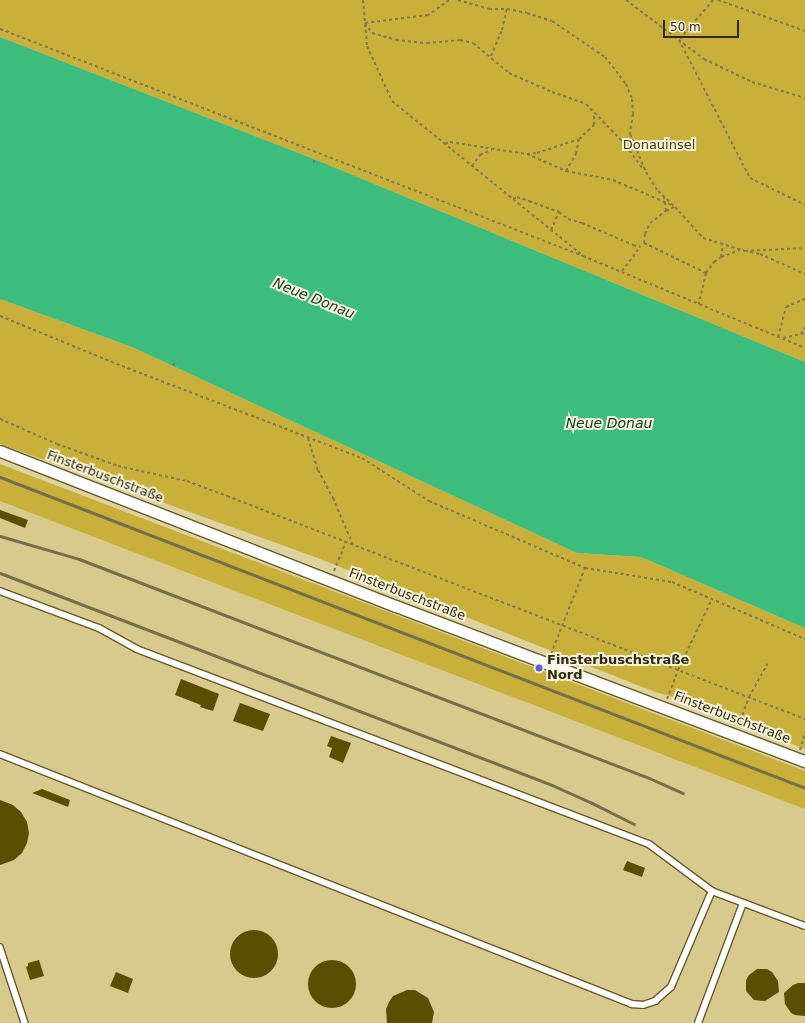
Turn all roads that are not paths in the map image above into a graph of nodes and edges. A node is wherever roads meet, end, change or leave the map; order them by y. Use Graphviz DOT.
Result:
graph roads {
  1 [pos="0,451"];
  2 [pos="0,591"];
  3 [pos="0,754"];
  4 [pos="801,760"];
  5 [pos="712,891"];
  6 [pos="743,903"];
  7 [pos="805,926"];
  8 [pos="0,947"];
  9 [pos="25,1023"];
  10 [pos="698,1023"];
  1 -- 4 [label="street, Finsterbuschstraße"];
  2 -- 5 [label="lane"];
  3 -- 5 [label="lane"];
  5 -- 6 [label="lane"];
  6 -- 7 [label="lane"];
  6 -- 10 [label="lane"];
  8 -- 9 [label="lane"];
}
